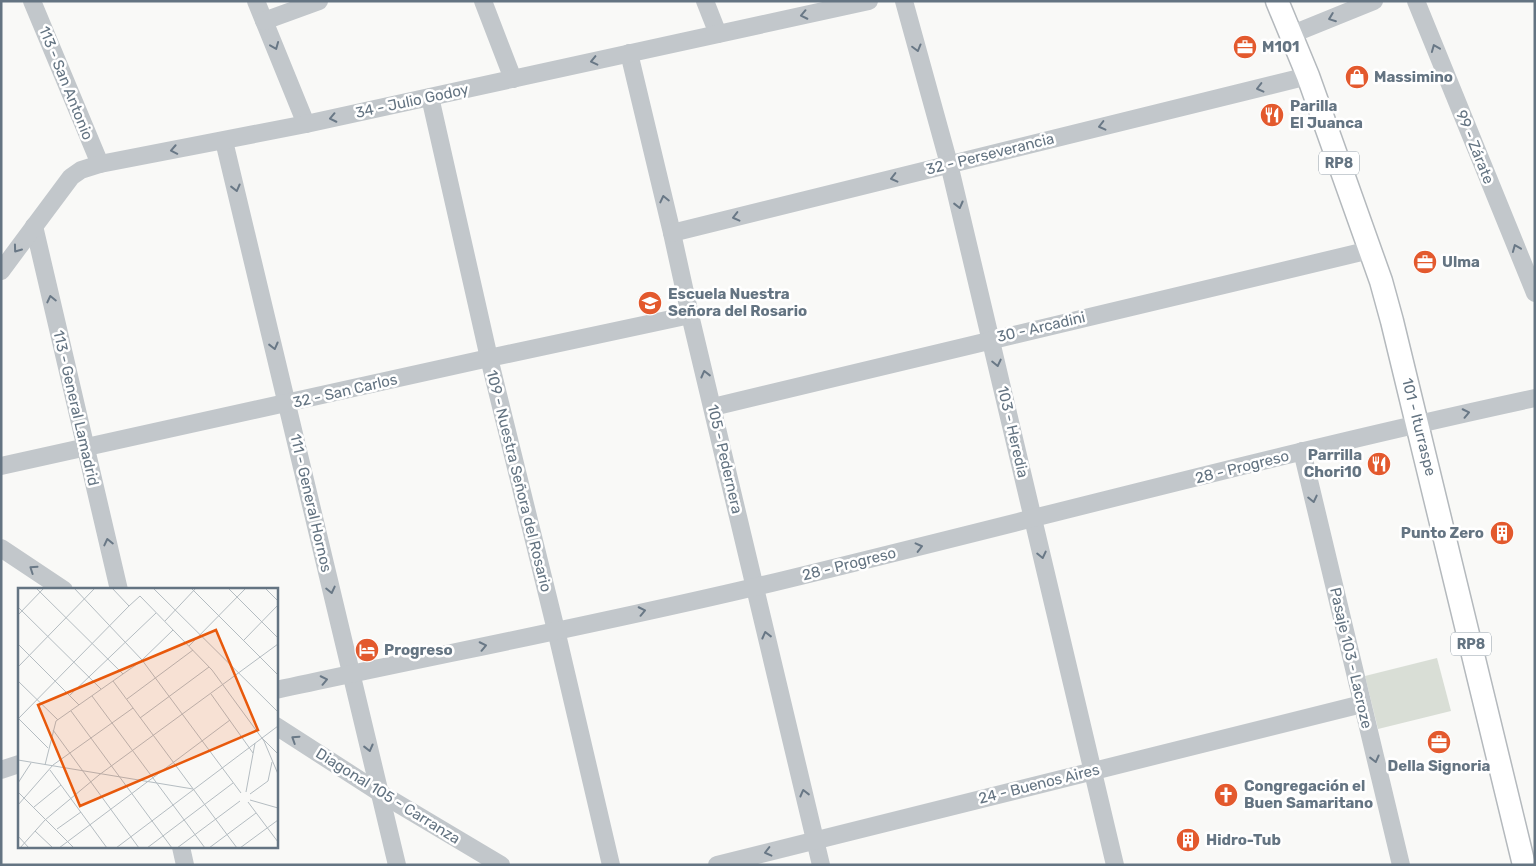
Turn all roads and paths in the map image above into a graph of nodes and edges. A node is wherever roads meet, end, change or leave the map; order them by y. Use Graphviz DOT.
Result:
graph roads {
  1 [pos="32,1"];
  2 [pos="256,1"];
  3 [pos="319,1"];
  4 [pos="483,1"];
  5 [pos="705,1"];
  6 [pos="869,1"];
  7 [pos="904,1"];
  8 [pos="1278,1"];
  9 [pos="1374,1"];
  10 [pos="1416,1"];
  11 [pos="264,21"];
  12 [pos="718,34"];
  13 [pos="1290,35"];
  14 [pos="630,53"];
  15 [pos="1308,76"];
  16 [pos="513,79"];
  17 [pos="430,97"];
  18 [pos="306,124"];
  19 [pos="224,141"];
  20 [pos="100,164"];
  21 [pos="949,164"];
  22 [pos="34,226"];
  23 [pos="672,233"];
  24 [pos="1370,250"];
  25 [pos="1,271"];
  26 [pos="1535,293"];
  27 [pos="690,315"];
  28 [pos="991,339"];
  29 [pos="489,358"];
  30 [pos="1535,398"];
  31 [pos="288,404"];
  32 [pos="713,407"];
  33 [pos="1418,424"];
  34 [pos="86,448"];
  35 [pos="1302,451"];
  36 [pos="1,466"];
  37 [pos="1034,519"];
  38 [pos="1,548"];
  39 [pos="754,587"];
  40 [pos="61,588"];
  41 [pos="119,588"];
  42 [pos="556,630"];
  43 [pos="351,674"];
  44 [pos="278,690"];
  45 [pos="1362,704"];
  46 [pos="278,727"];
  47 [pos="18,764"];
  48 [pos="1,770"];
  49 [pos="1093,771"];
  50 [pos="380,793"];
  51 [pos="815,840"];
  52 [pos="181,848"];
  53 [pos="185,865"];
  54 [pos="397,865"];
  55 [pos="501,865"];
  56 [pos="611,865"];
  57 [pos="717,865"];
  58 [pos="821,865"];
  59 [pos="1115,865"];
  60 [pos="1401,865"];
  61 [pos="1524,865"];
  1 -- 20 [label="street, 113 - San Antonio"];
  2 -- 11 [label="street"];
  3 -- 11 [label="street"];
  4 -- 16 [label="street"];
  5 -- 12 [label="street"];
  6 -- 12 [label="street, 34 - Julio Godoy, one-way"];
  7 -- 21 [label="street, 103 - Heredia, one-way"];
  8 -- 13 [label="main road, 101 - Iturraspe / RP8"];
  9 -- 13 [label="street, one-way"];
  26 -- 10 [label="street, 99 - Zárate, one-way"];
  11 -- 18 [label="street, one-way"];
  12 -- 14 [label="street, 34 - Julio Godoy"];
  13 -- 15 [label="main road, 101 - Iturraspe / RP8"];
  14 -- 16 [label="street, 34 - Julio Godoy, one-way"];
  23 -- 14 [label="street, 105 - Pedernera, one-way"];
  15 -- 21 [label="street, 32 - Perseverancia, one-way"];
  15 -- 24 [label="main road, 101 - Iturraspe / RP8"];
  16 -- 17 [label="street, 34 - Julio Godoy"];
  17 -- 18 [label="street, 34 - Julio Godoy, one-way"];
  17 -- 29 [label="street, 109 - Nuestra Señora del Rosario"];
  18 -- 19 [label="street, 34 - Julio Godoy"];
  19 -- 20 [label="street, 34 - Julio Godoy, one-way"];
  19 -- 31 [label="street, 111 - General Hornos, one-way"];
  20 -- 22 [label="street, 34 - Julio Godoy"];
  21 -- 23 [label="street, 32 - Perseverancia, one-way"];
  21 -- 28 [label="street, 103 - Heredia, one-way"];
  22 -- 25 [label="street, 34 - Julio Godoy, one-way"];
  34 -- 22 [label="street, 113 - General Lamadrid, one-way"];
  23 -- 27 [label="street, 105 - Pedernera"];
  24 -- 28 [label="street, 30 - Arcadini"];
  24 -- 33 [label="main road, 101 - Iturraspe / RP8"];
  27 -- 29 [label="street, 32 - San Carlos"];
  32 -- 27 [label="street, 105 - Pedernera, one-way"];
  28 -- 32 [label="street, 30 - Arcadini"];
  28 -- 37 [label="street, 103 - Heredia, one-way"];
  29 -- 31 [label="street, 32 - San Carlos"];
  29 -- 42 [label="street, 109 - Nuestra Señora del Rosario"];
  33 -- 30 [label="street, 28 - Progreso, one-way"];
  31 -- 34 [label="street, 32 - San Carlos"];
  31 -- 43 [label="street, 111 - General Hornos, one-way"];
  32 -- 39 [label="street, 105 - Pedernera"];
  33 -- 35 [label="street, 28 - Progreso"];
  33 -- 61 [label="main road, 101 - Iturraspe / RP8"];
  34 -- 36 [label="street, 32 - San Carlos"];
  41 -- 34 [label="street, 113 - General Lamadrid, one-way"];
  35 -- 37 [label="street, 28 - Progreso"];
  35 -- 45 [label="street, Pasaje 103 - Lacroze, one-way"];
  39 -- 37 [label="street, 28 - Progreso, one-way"];
  37 -- 49 [label="street, 103 - Heredia, one-way"];
  40 -- 38 [label="street, one-way"];
  42 -- 39 [label="street, 28 - Progreso, one-way"];
  51 -- 39 [label="street, 105 - Pedernera, one-way"];
  43 -- 42 [label="street, 28 - Progreso, one-way"];
  42 -- 56 [label="street, 109 - Nuestra Señora del Rosario"];
  44 -- 43 [label="street, 28 - Progreso, one-way"];
  43 -- 50 [label="street, 111 - General Hornos, one-way"];
  45 -- 49 [label="street, 24 - Buenos Aires"];
  45 -- 60 [label="street, Pasaje 103 - Lacroze, one-way"];
  50 -- 46 [label="street, Diagonal 105 - Carranza, one-way"];
  47 -- 48 [label="street"];
  49 -- 51 [label="street, 24 - Buenos Aires"];
  49 -- 59 [label="street, 103 - Heredia"];
  50 -- 54 [label="street, 111 - General Hornos"];
  50 -- 55 [label="street, Diagonal 105 - Carranza"];
  51 -- 57 [label="street, 24 - Buenos Aires, one-way"];
  51 -- 58 [label="street, 105 - Pedernera"];
  52 -- 53 [label="street"];
}
